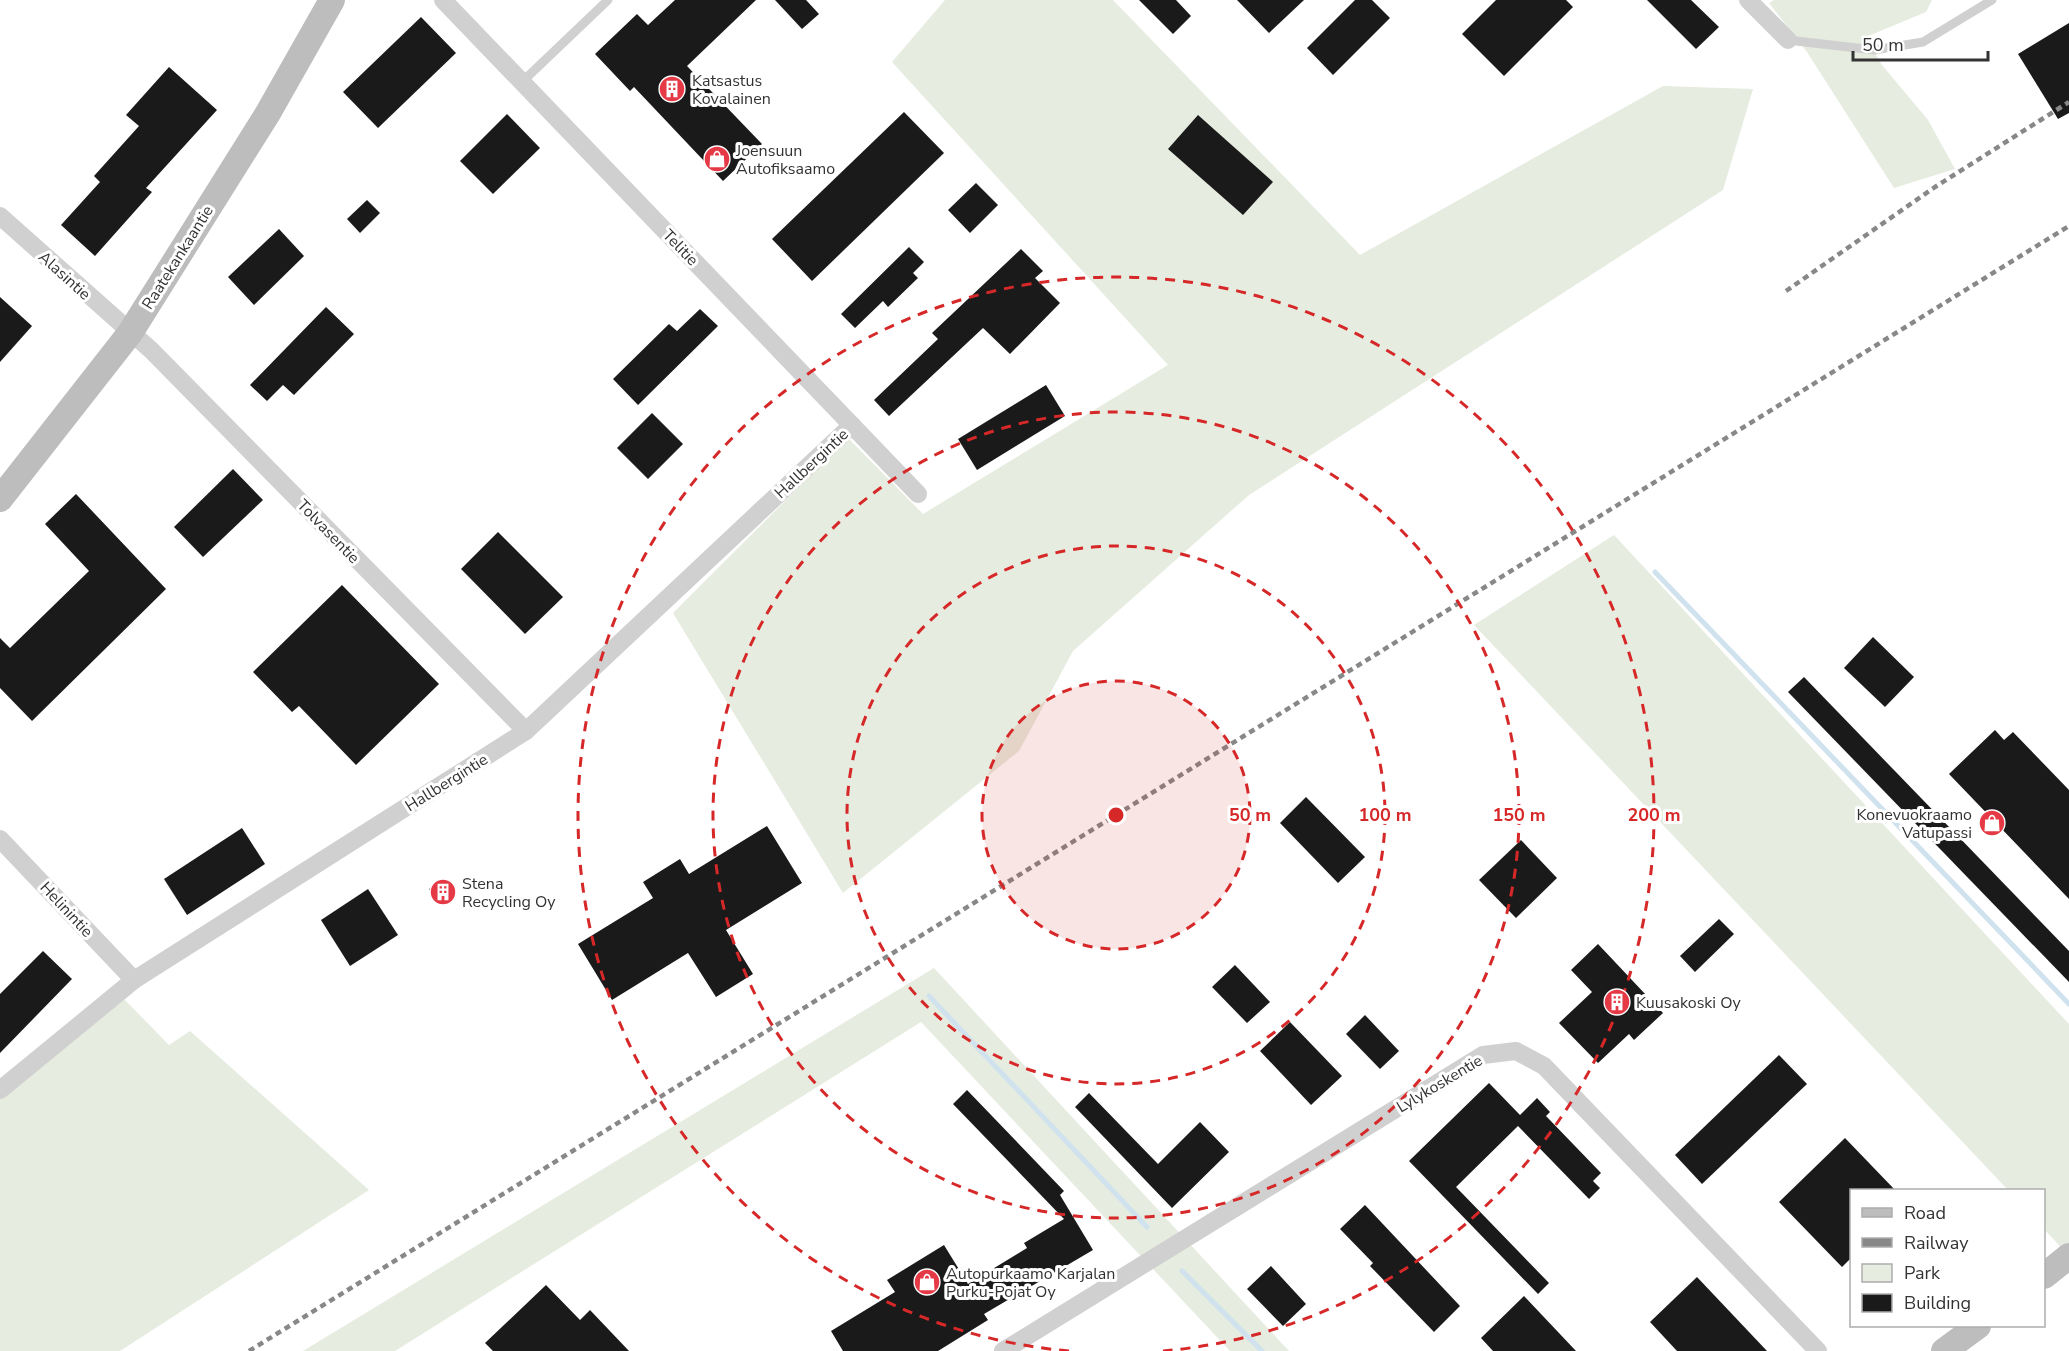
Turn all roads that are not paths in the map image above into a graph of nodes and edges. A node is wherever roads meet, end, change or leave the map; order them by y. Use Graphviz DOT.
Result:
graph roads {
  1 [pos="332,0"];
  2 [pos="443,0"];
  3 [pos="608,0"];
  4 [pos="1748,0"];
  5 [pos="1992,0"];
  6 [pos="1788,40"];
  7 [pos="522,82"];
  8 [pos="0,216"];
  9 [pos="130,333"];
  10 [pos="852,425"];
  11 [pos="918,494"];
  12 [pos="0,500"];
  13 [pos="526,731"];
  14 [pos="0,839"];
  15 [pos="134,980"];
  16 [pos="0,1090"];
  17 [pos="2069,1256"];
  18 [pos="2045,1274"];
  19 [pos="1977,1327"];
  20 [pos="1003,1351"];
  21 [pos="1818,1351"];
  22 [pos="1944,1351"];
  1 -- 9 [label="main road, Raatekankaantie"];
  2 -- 7 [label="street, Telitie"];
  3 -- 7 [label="lane"];
  4 -- 6 [label="street"];
  5 -- 6 [label="lane"];
  7 -- 10 [label="street, Telitie"];
  8 -- 9 [label="street, Alasintie"];
  9 -- 12 [label="main road, Raatekankaantie"];
  9 -- 13 [label="street, Tolvasentie"];
  10 -- 11 [label="street, Telitie"];
  10 -- 13 [label="street, Hallbergintie"];
  13 -- 15 [label="street, Hallbergintie"];
  14 -- 15 [label="street, Helinintie"];
  15 -- 16 [label="street, Hallbergintie"];
  17 -- 18 [label="main road"];
  19 -- 22 [label="main road"];
  20 -- 21 [label="street, Lylykoskentie"];
}
